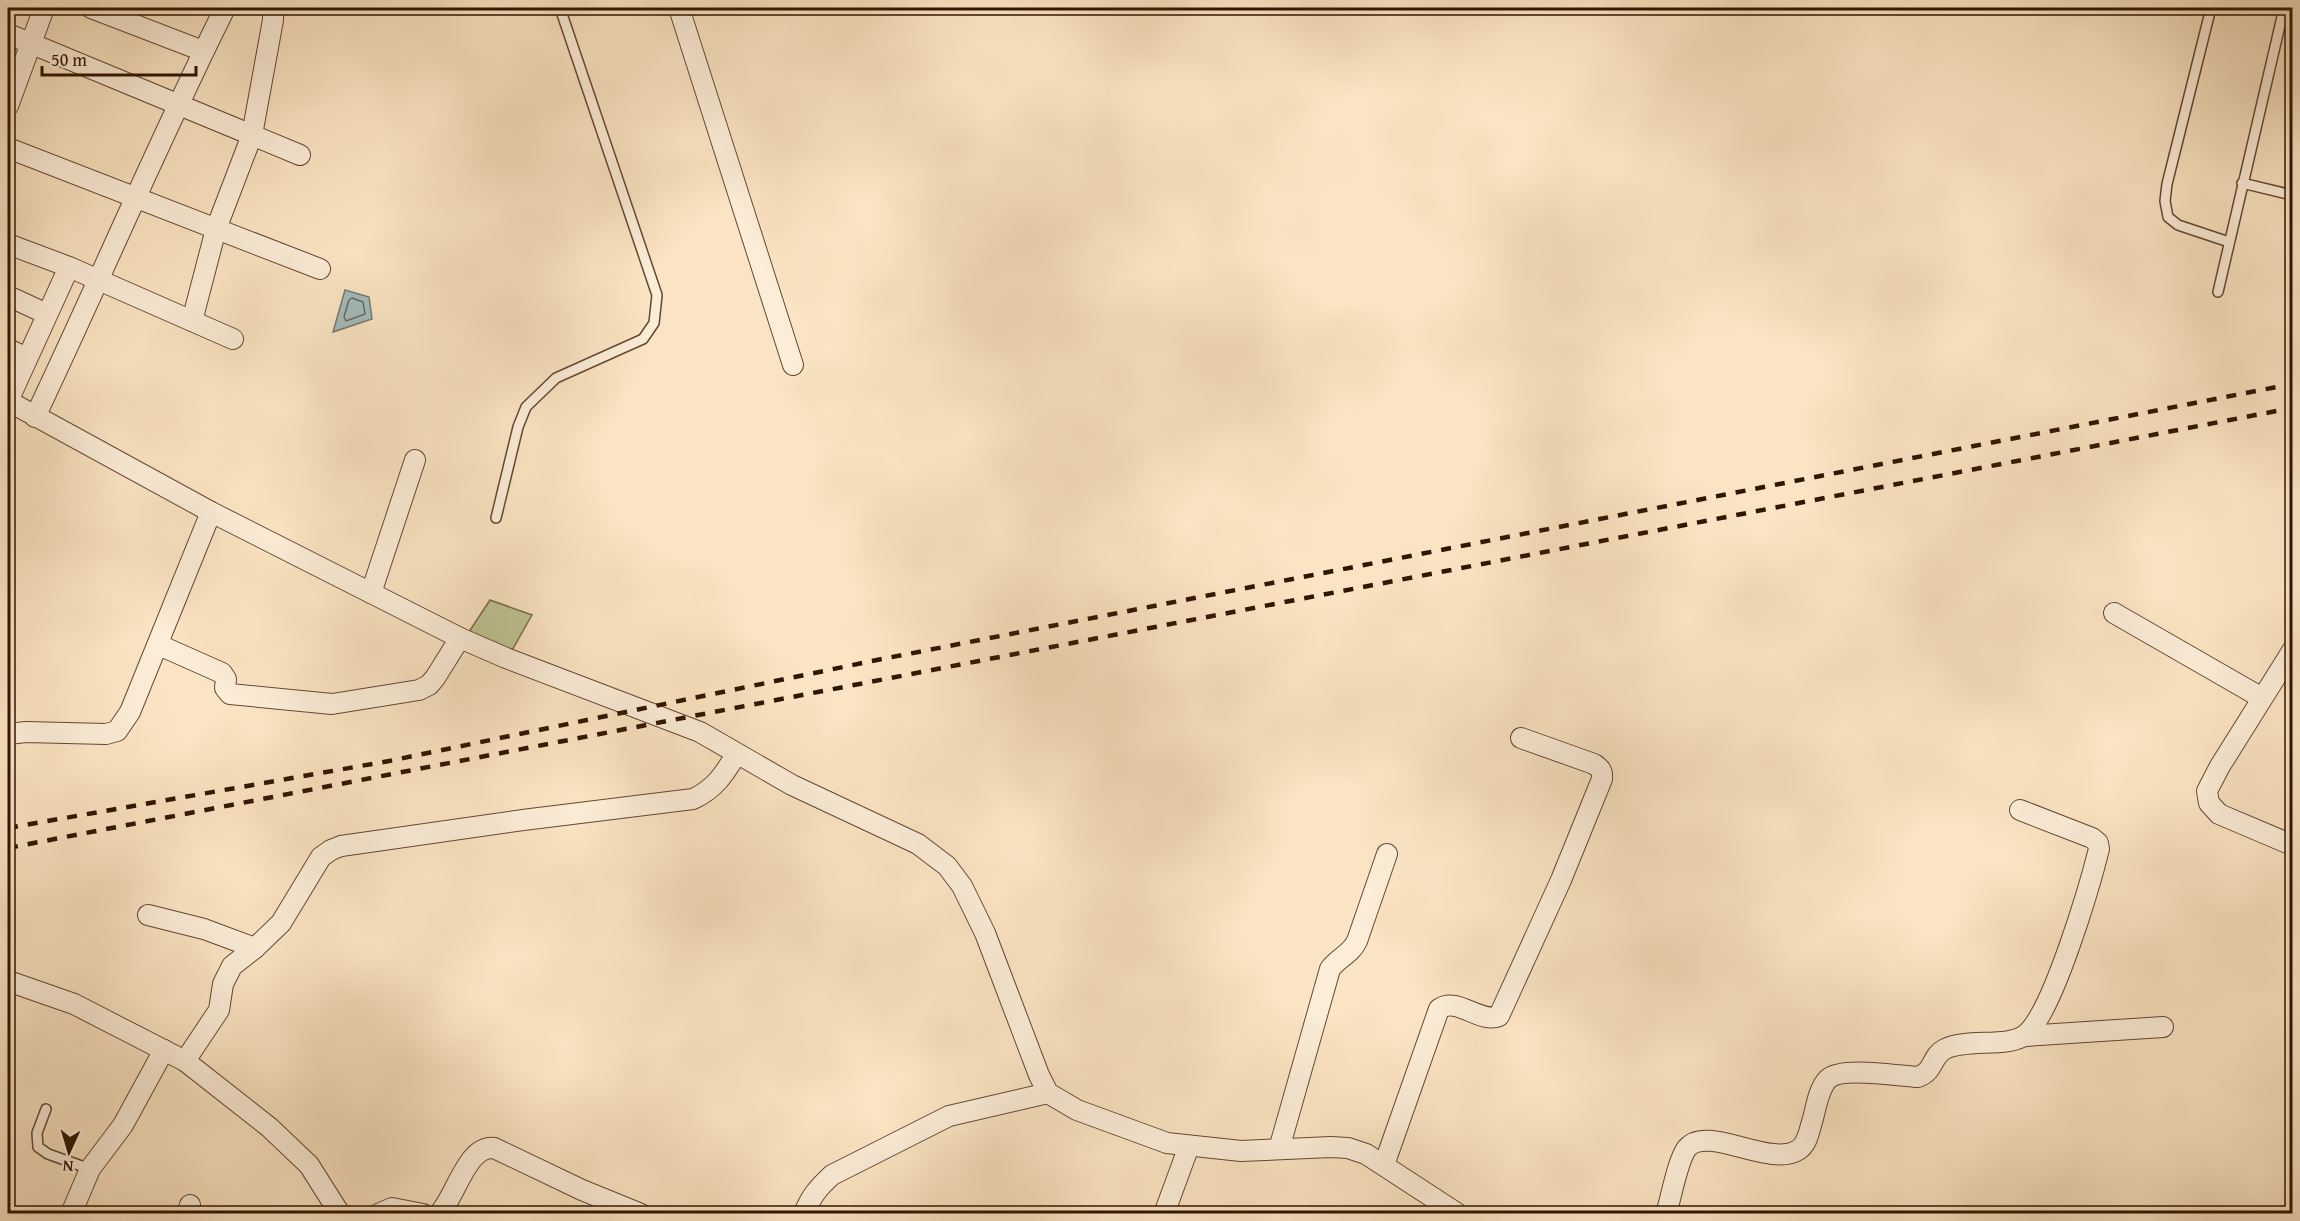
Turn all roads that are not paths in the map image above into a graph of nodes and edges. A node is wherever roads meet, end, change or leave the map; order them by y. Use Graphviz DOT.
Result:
graph roads {
  1 [pos="44,8"];
  2 [pos="91,8"];
  3 [pos="273,8"];
  4 [pos="560,8"];
  5 [pos="679,8"];
  6 [pos="2211,8"];
  7 [pos="2284,8"];
  8 [pos="220,10"];
  9 [pos="8,34"];
  10 [pos="30,42"];
  11 [pos="196,48"];
  12 [pos="177,104"];
  13 [pos="8,106"];
  14 [pos="252,135"];
  15 [pos="8,148"];
  16 [pos="300,155"];
  17 [pos="2242,183"];
  18 [pos="2292,195"];
  19 [pos="136,197"];
  20 [pos="216,229"];
  21 [pos="2229,242"];
  22 [pos="8,244"];
  23 [pos="69,267"];
  24 [pos="320,269"];
  25 [pos="100,280"];
  26 [pos="2218,292"];
  27 [pos="8,296"];
  28 [pos="47,315"];
  29 [pos="192,321"];
  30 [pos="233,339"];
  31 [pos="8,349"];
  32 [pos="27,358"];
  33 [pos="793,365"];
  34 [pos="8,401"];
  35 [pos="35,417"];
  36 [pos="415,460"];
  37 [pos="211,512"];
  38 [pos="496,518"];
  39 [pos="371,593"];
  40 [pos="2114,613"];
  41 [pos="460,638"];
  42 [pos="159,645"];
  43 [pos="2292,651"];
  44 [pos="2262,698"];
  45 [pos="8,734"];
  46 [pos="1521,738"];
  47 [pos="736,754"];
  48 [pos="2020,810"];
  49 [pos="2292,846"];
  50 [pos="1388,854"];
  51 [pos="2292,861"];
  52 [pos="148,915"];
  53 [pos="255,948"];
  54 [pos="8,981"];
  55 [pos="2163,1027"];
  56 [pos="2025,1036"];
  57 [pos="164,1050"];
  58 [pos="185,1061"];
  59 [pos="1048,1093"];
  60 [pos="46,1109"];
  61 [pos="1189,1146"];
  62 [pos="1279,1149"];
  63 [pos="1383,1165"];
  64 [pos="90,1169"];
  65 [pos="76,1212"];
  66 [pos="340,1214"];
  67 [pos="378,1214"];
  68 [pos="423,1214"];
  69 [pos="439,1214"];
  70 [pos="641,1214"];
  71 [pos="804,1214"];
  72 [pos="1164,1214"];
  73 [pos="1458,1214"];
  74 [pos="1666,1214"];
  1 -- 10 [label="street"];
  2 -- 11 [label="street"];
  3 -- 14 [label="street"];
  4 -- 38 [label="lane"];
  5 -- 33 [label="street"];
  6 -- 21 [label="lane"];
  7 -- 17 [label="lane"];
  8 -- 11 [label="street"];
  9 -- 10 [label="street"];
  10 -- 12 [label="street"];
  10 -- 13 [label="street"];
  11 -- 12 [label="street"];
  12 -- 14 [label="street"];
  12 -- 19 [label="street"];
  14 -- 16 [label="street"];
  14 -- 20 [label="street"];
  15 -- 19 [label="street"];
  17 -- 18 [label="lane"];
  17 -- 21 [label="lane"];
  19 -- 20 [label="street"];
  19 -- 25 [label="street"];
  20 -- 24 [label="street"];
  20 -- 29 [label="street"];
  21 -- 26 [label="lane"];
  22 -- 23 [label="street"];
  23 -- 25 [label="street"];
  23 -- 28 [label="street"];
  25 -- 29 [label="street"];
  25 -- 35 [label="street"];
  27 -- 28 [label="street"];
  28 -- 32 [label="street"];
  29 -- 30 [label="street"];
  31 -- 32 [label="street"];
  32 -- 34 [label="street"];
  34 -- 35 [label="street"];
  35 -- 37 [label="street"];
  36 -- 39 [label="street"];
  37 -- 39 [label="street"];
  37 -- 42 [label="street"];
  39 -- 41 [label="street"];
  40 -- 44 [label="street"];
  41 -- 42 [label="street"];
  41 -- 47 [label="street"];
  42 -- 45 [label="street"];
  43 -- 44 [label="street"];
  44 -- 49 [label="street"];
  46 -- 63 [label="street"];
  47 -- 53 [label="street"];
  47 -- 59 [label="street"];
  48 -- 56 [label="street"];
  49 -- 51 [label="street"];
  50 -- 62 [label="street"];
  52 -- 53 [label="street"];
  53 -- 58 [label="street"];
  54 -- 57 [label="street"];
  55 -- 56 [label="street"];
  56 -- 74 [label="street"];
  57 -- 58 [label="street"];
  57 -- 64 [label="street"];
  58 -- 66 [label="street"];
  59 -- 61 [label="street"];
  59 -- 71 [label="street"];
  60 -- 64 [label="lane"];
  61 -- 62 [label="street"];
  61 -- 72 [label="street"];
  62 -- 63 [label="street"];
  63 -- 73 [label="street"];
  64 -- 65 [label="street"];
  67 -- 68 [label="street"];
  69 -- 70 [label="street"];
}
